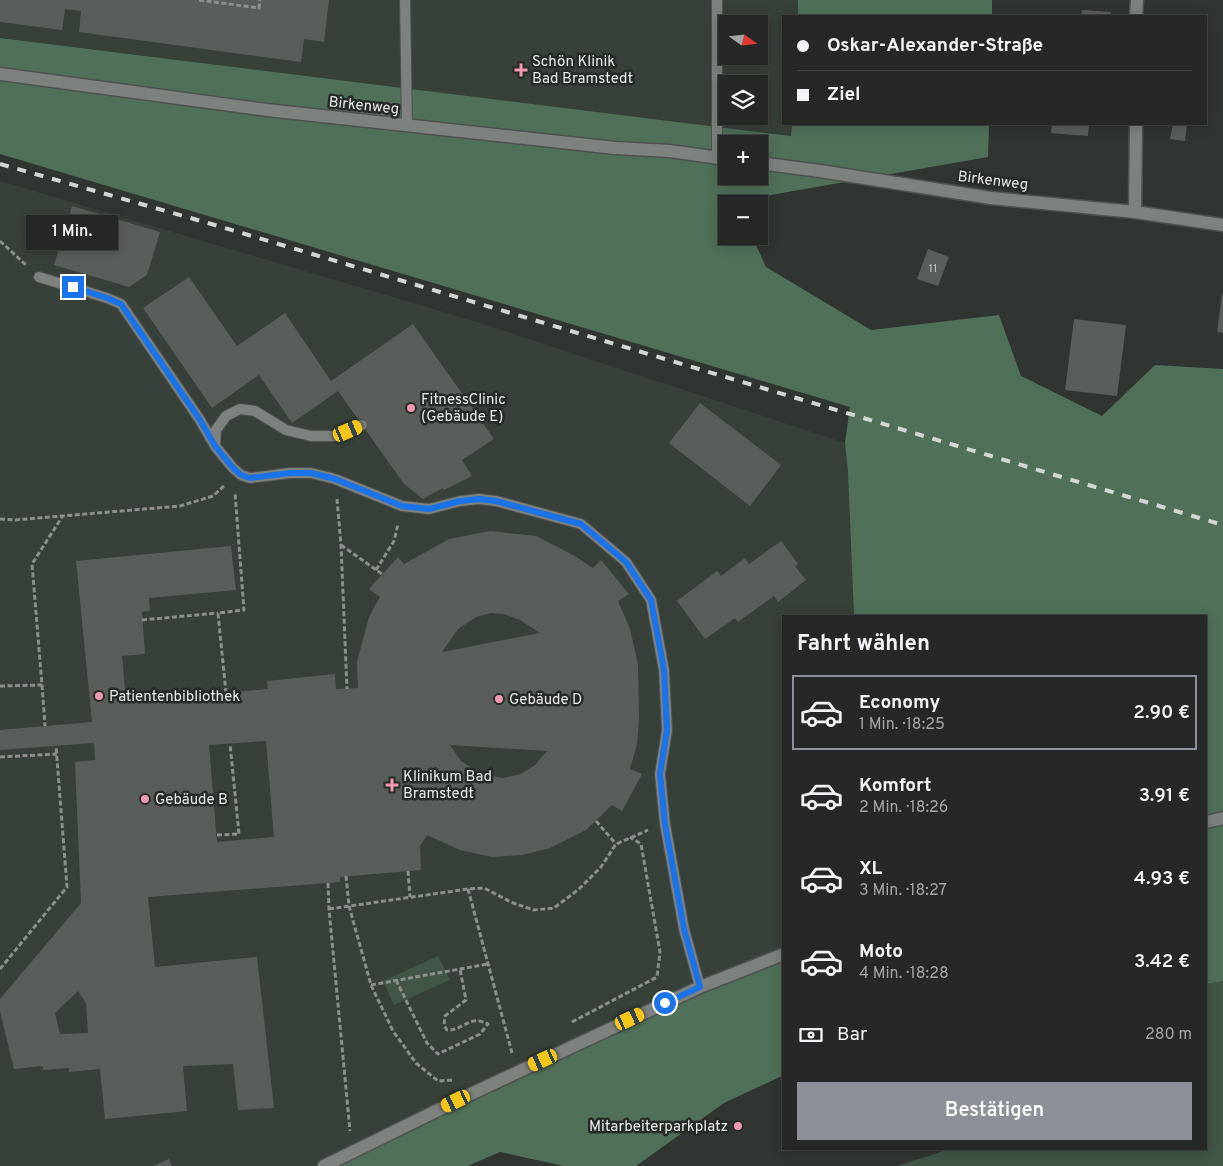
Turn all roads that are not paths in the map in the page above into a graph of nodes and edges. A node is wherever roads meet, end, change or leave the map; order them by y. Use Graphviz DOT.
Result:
graph roads {
  1 [pos="405,0"];
  2 [pos="717,0"];
  3 [pos="1136,0"];
  4 [pos="1136,15"];
  5 [pos="0,74"];
  6 [pos="1136,125"];
  7 [pos="408,126"];
  8 [pos="721,135"];
  9 [pos="718,157"];
  10 [pos="768,164"];
  11 [pos="1135,212"];
  12 [pos="1223,224"];
  13 [pos="39,277"];
  14 [pos="362,425"];
  15 [pos="215,446"];
  16 [pos="1223,818"];
  17 [pos="1207,822"];
  18 [pos="782,955"];
  19 [pos="700,987"];
  20 [pos="324,1166"];
  1 -- 7 [label="lane"];
  2 -- 8 [label="lane"];
  3 -- 4 [label="street"];
  5 -- 7 [label="street, Birkenweg"];
  6 -- 11 [label="street"];
  7 -- 9 [label="street, Birkenweg"];
  10 -- 11 [label="street, Birkenweg"];
  11 -- 12 [label="street, Birkenweg"];
  13 -- 15 [label="lane"];
  14 -- 15 [label="lane"];
  15 -- 19 [label="lane"];
  16 -- 17 [label="street"];
  18 -- 19 [label="street"];
  19 -- 20 [label="street"];
}
